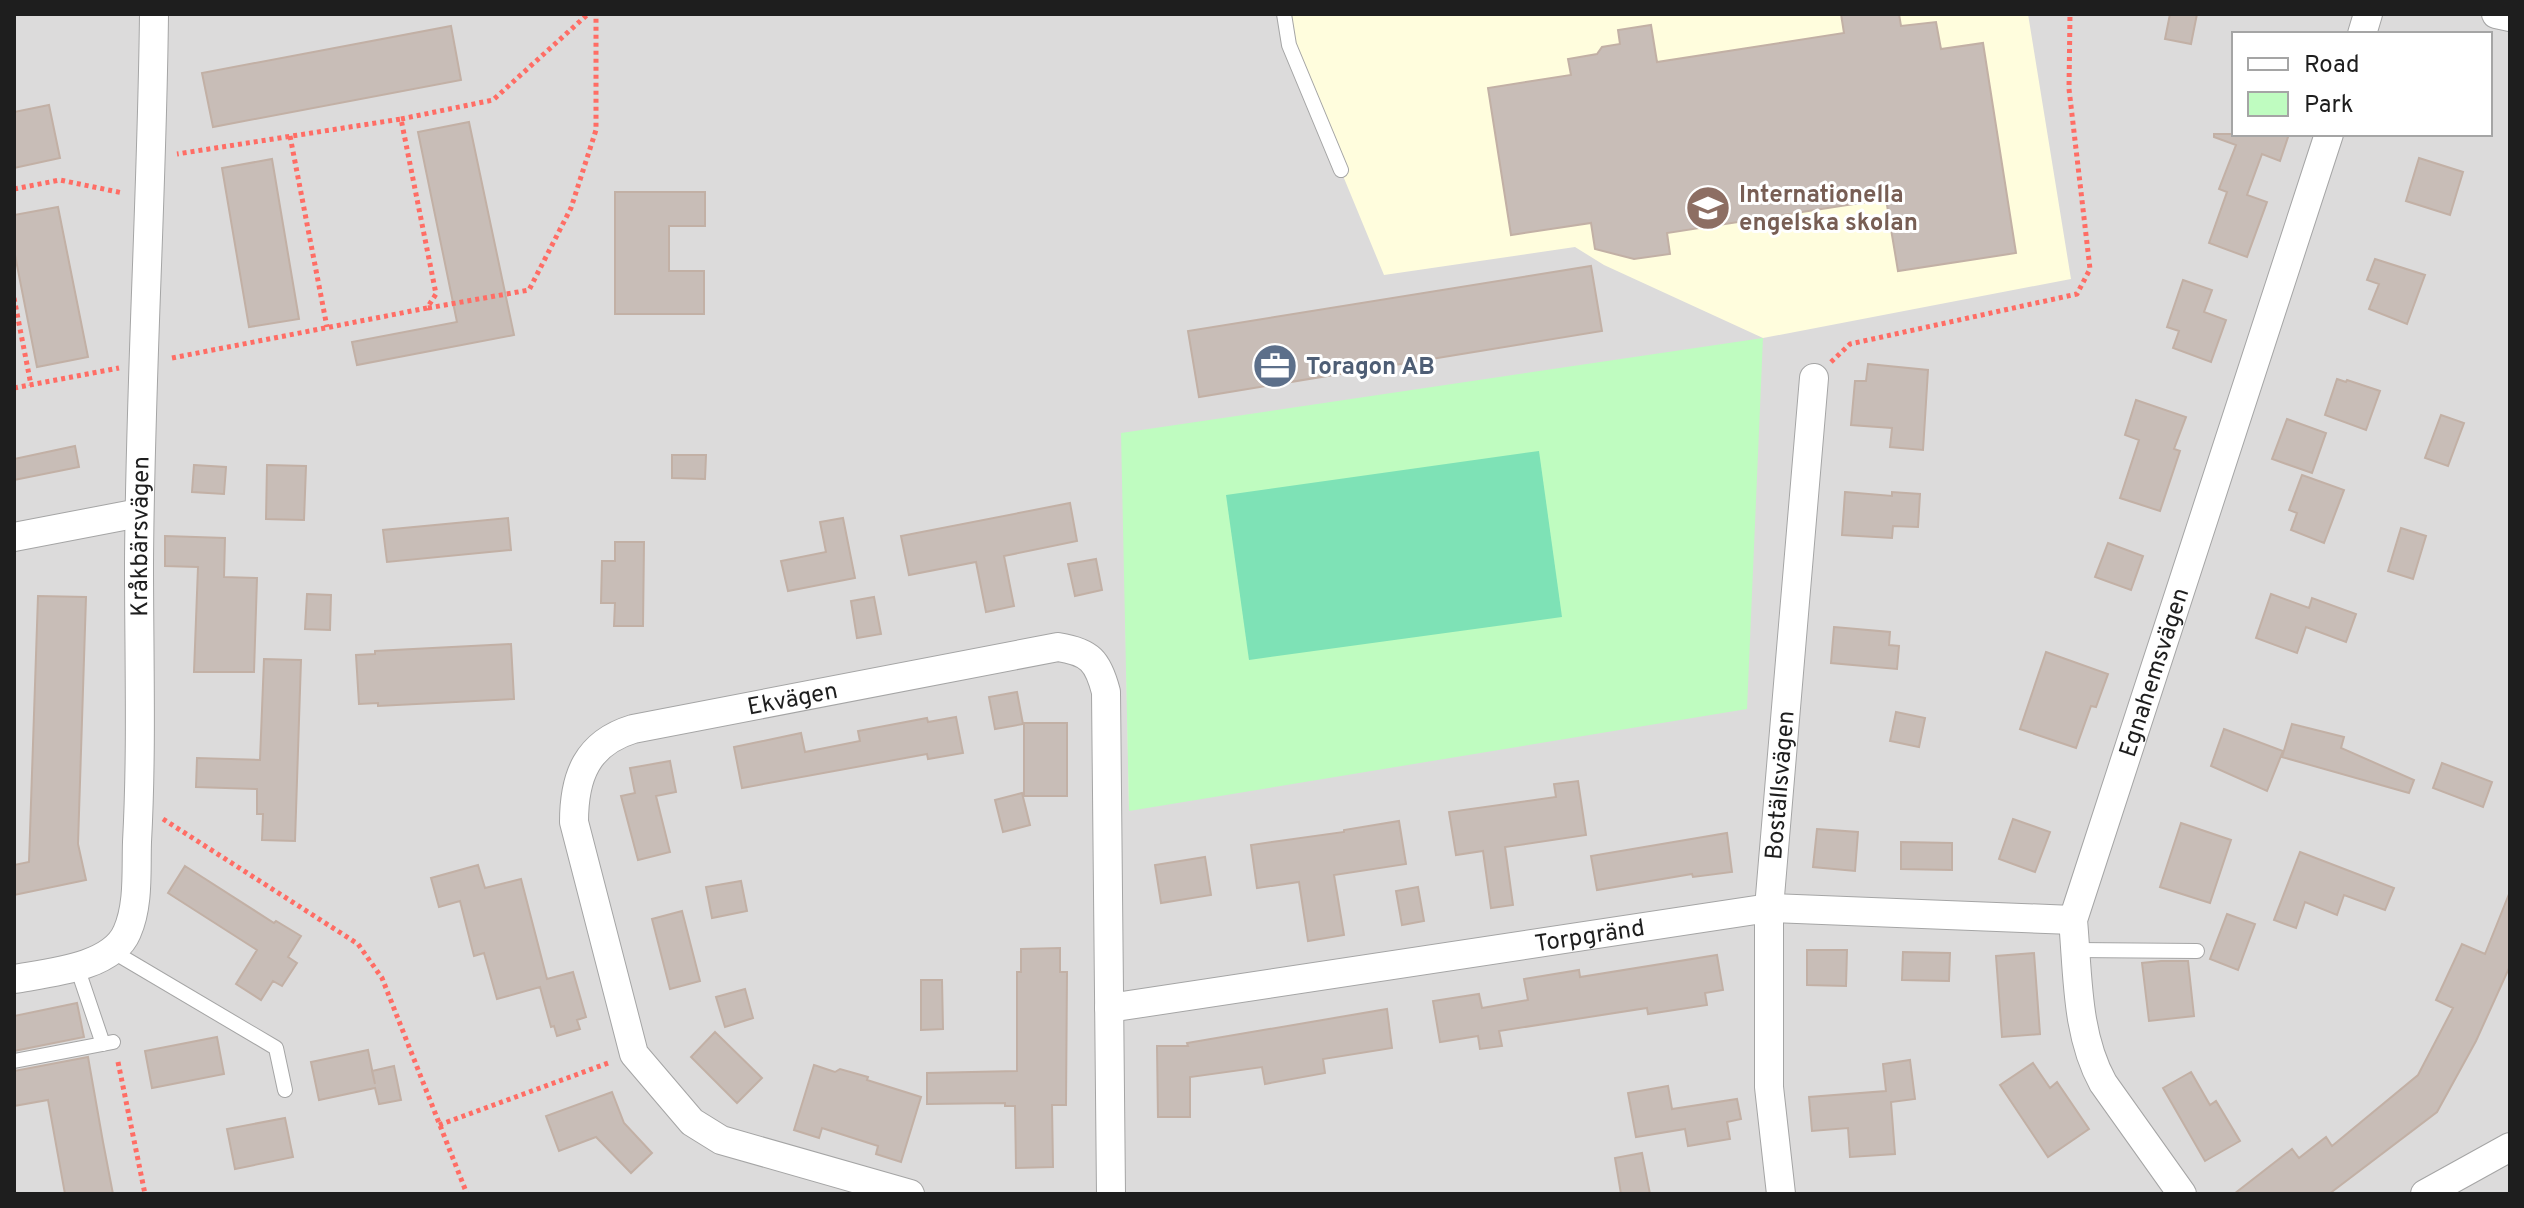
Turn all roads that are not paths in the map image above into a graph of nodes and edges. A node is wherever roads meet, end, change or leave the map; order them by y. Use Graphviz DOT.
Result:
graph roads {
  1 [pos="154,14"];
  2 [pos="1284,14"];
  3 [pos="2496,14"];
  4 [pos="2510,17"];
  5 [pos="2328,136"];
  6 [pos="1341,170"];
  7 [pos="1814,378"];
  8 [pos="139,513"];
  9 [pos="14,537"];
  10 [pos="1769,908"];
  11 [pos="2073,920"];
  12 [pos="2076,950"];
  13 [pos="112,951"];
  14 [pos="2197,951"];
  15 [pos="77,967"];
  16 [pos="14,979"];
  17 [pos="1109,1008"];
  18 [pos="14,1061"];
  19 [pos="285,1090"];
  20 [pos="2510,1147"];
  21 [pos="910,1194"];
  22 [pos="1111,1194"];
  23 [pos="1781,1194"];
  24 [pos="2182,1194"];
  25 [pos="2425,1194"];
  1 -- 8 [label="street, Kråkbärsvägen"];
  2 -- 6 [label="lane"];
  3 -- 4 [label="street"];
  5 -- 11 [label="street, Egnahemsvägen"];
  7 -- 10 [label="street, Boställsvägen"];
  8 -- 9 [label="street"];
  8 -- 13 [label="street, Kråkbärsvägen"];
  10 -- 11 [label="street, Torpgränd"];
  10 -- 17 [label="street, Torpgränd"];
  10 -- 23 [label="street, Boställsvägen"];
  11 -- 12 [label="street, Egnahemsvägen"];
  12 -- 14 [label="lane"];
  12 -- 24 [label="street, Egnahemsvägen"];
  13 -- 15 [label="street"];
  13 -- 19 [label="lane"];
  15 -- 16 [label="street"];
  15 -- 18 [label="lane"];
  17 -- 21 [label="street, Ekvägen"];
  17 -- 22 [label="street, Ekvägen"];
  20 -- 25 [label="street"];
}
